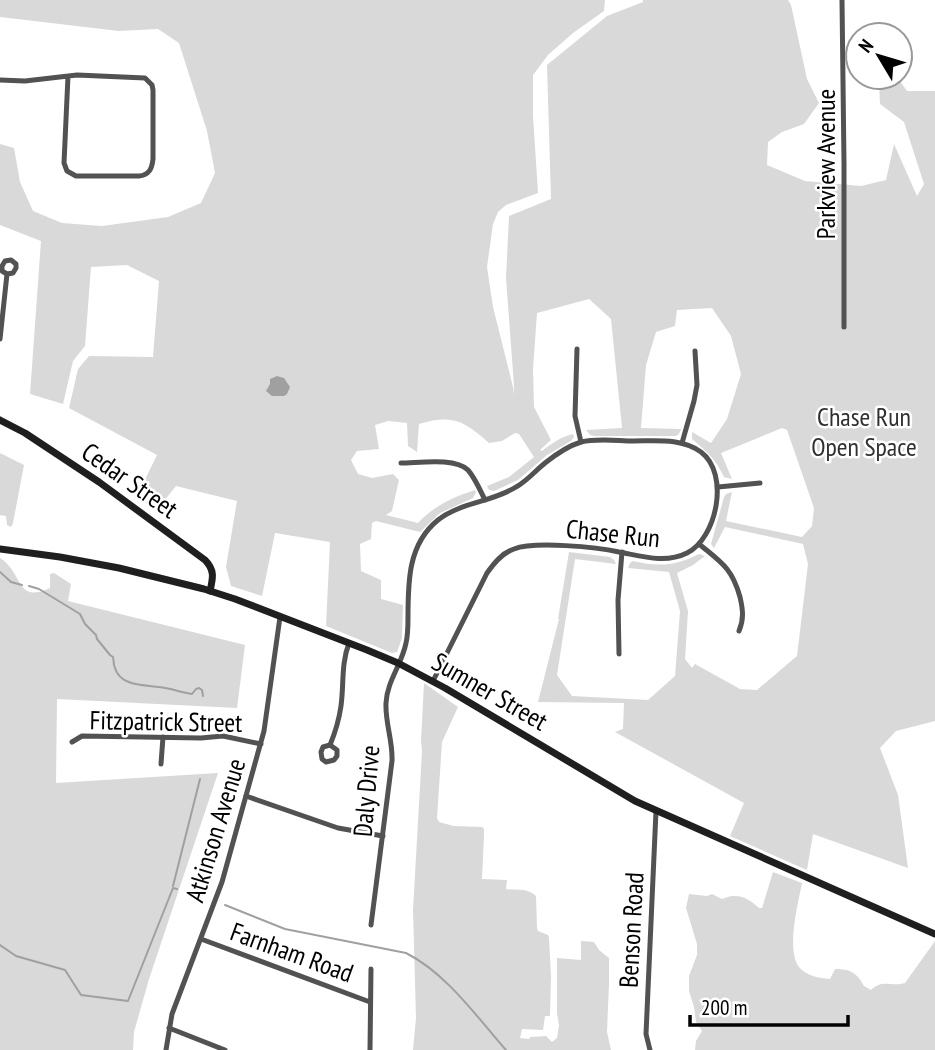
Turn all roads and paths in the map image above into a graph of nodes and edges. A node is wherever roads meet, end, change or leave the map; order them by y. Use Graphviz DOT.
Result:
graph roads {
  1 [pos="842,0"];
  2 [pos="68,76"];
  3 [pos="0,80"];
  4 [pos="7,275"];
  5 [pos="844,327"];
  6 [pos="0,339"];
  7 [pos="577,349"];
  8 [pos="695,351"];
  9 [pos="0,419"];
  10 [pos="581,442"];
  11 [pos="682,443"];
  12 [pos="401,463"];
  13 [pos="760,483"];
  14 [pos="718,487"];
  15 [pos="485,500"];
  16 [pos="699,544"];
  17 [pos="0,549"];
  18 [pos="622,552"];
  19 [pos="210,591"];
  20 [pos="280,617"];
  21 [pos="738,631"];
  22 [pos="349,643"];
  23 [pos="619,654"];
  24 [pos="398,663"];
  25 [pos="433,681"];
  26 [pos="163,737"];
  27 [pos="72,742"];
  28 [pos="261,744"];
  29 [pos="330,746"];
  30 [pos="161,764"];
  31 [pos="246,796"];
  32 [pos="656,811"];
  33 [pos="383,836"];
  34 [pos="371,925"];
  35 [pos="935,934"];
  36 [pos="201,939"];
  37 [pos="371,969"];
  38 [pos="370,1002"];
  39 [pos="169,1028"];
  40 [pos="166,1050"];
  41 [pos="225,1050"];
  42 [pos="370,1050"];
  43 [pos="650,1050"];
  1 -- 5 [label="street, Parkview Avenue"];
  2 -- 2 [label="street"];
  2 -- 3 [label="street"];
  4 -- 6 [label="street"];
  7 -- 10 [label="street"];
  8 -- 11 [label="street"];
  9 -- 19 [label="main road, Cedar Street"];
  10 -- 11 [label="street"];
  10 -- 15 [label="street"];
  11 -- 14 [label="street"];
  12 -- 15 [label="street"];
  13 -- 14 [label="street"];
  14 -- 16 [label="street"];
  15 -- 24 [label="street"];
  16 -- 18 [label="street, Chase Run"];
  16 -- 21 [label="street"];
  17 -- 19 [label="main road, Sumner Street"];
  18 -- 23 [label="street"];
  18 -- 25 [label="street, Chase Run"];
  19 -- 20 [label="main road, Sumner Street"];
  20 -- 22 [label="main road, Sumner Street"];
  20 -- 28 [label="street, Atkinson Avenue"];
  22 -- 24 [label="main road, Sumner Street"];
  22 -- 29 [label="street"];
  24 -- 25 [label="main road, Sumner Street"];
  24 -- 33 [label="street, Daly Drive"];
  25 -- 32 [label="main road, Sumner Street"];
  26 -- 27 [label="street, Fitzpatrick Street"];
  26 -- 28 [label="street, Fitzpatrick Street"];
  26 -- 30 [label="street"];
  28 -- 31 [label="street, Atkinson Avenue"];
  31 -- 33 [label="street"];
  31 -- 36 [label="street, Atkinson Avenue"];
  32 -- 35 [label="main road, Sumner Street"];
  32 -- 43 [label="street, Benson Road"];
  33 -- 34 [label="street, Daly Drive"];
  36 -- 38 [label="street, Farnham Road"];
  36 -- 39 [label="street, Atkinson Avenue"];
  37 -- 38 [label="street"];
  38 -- 42 [label="street"];
  39 -- 40 [label="street, Atkinson Avenue"];
  39 -- 41 [label="street"];
}
